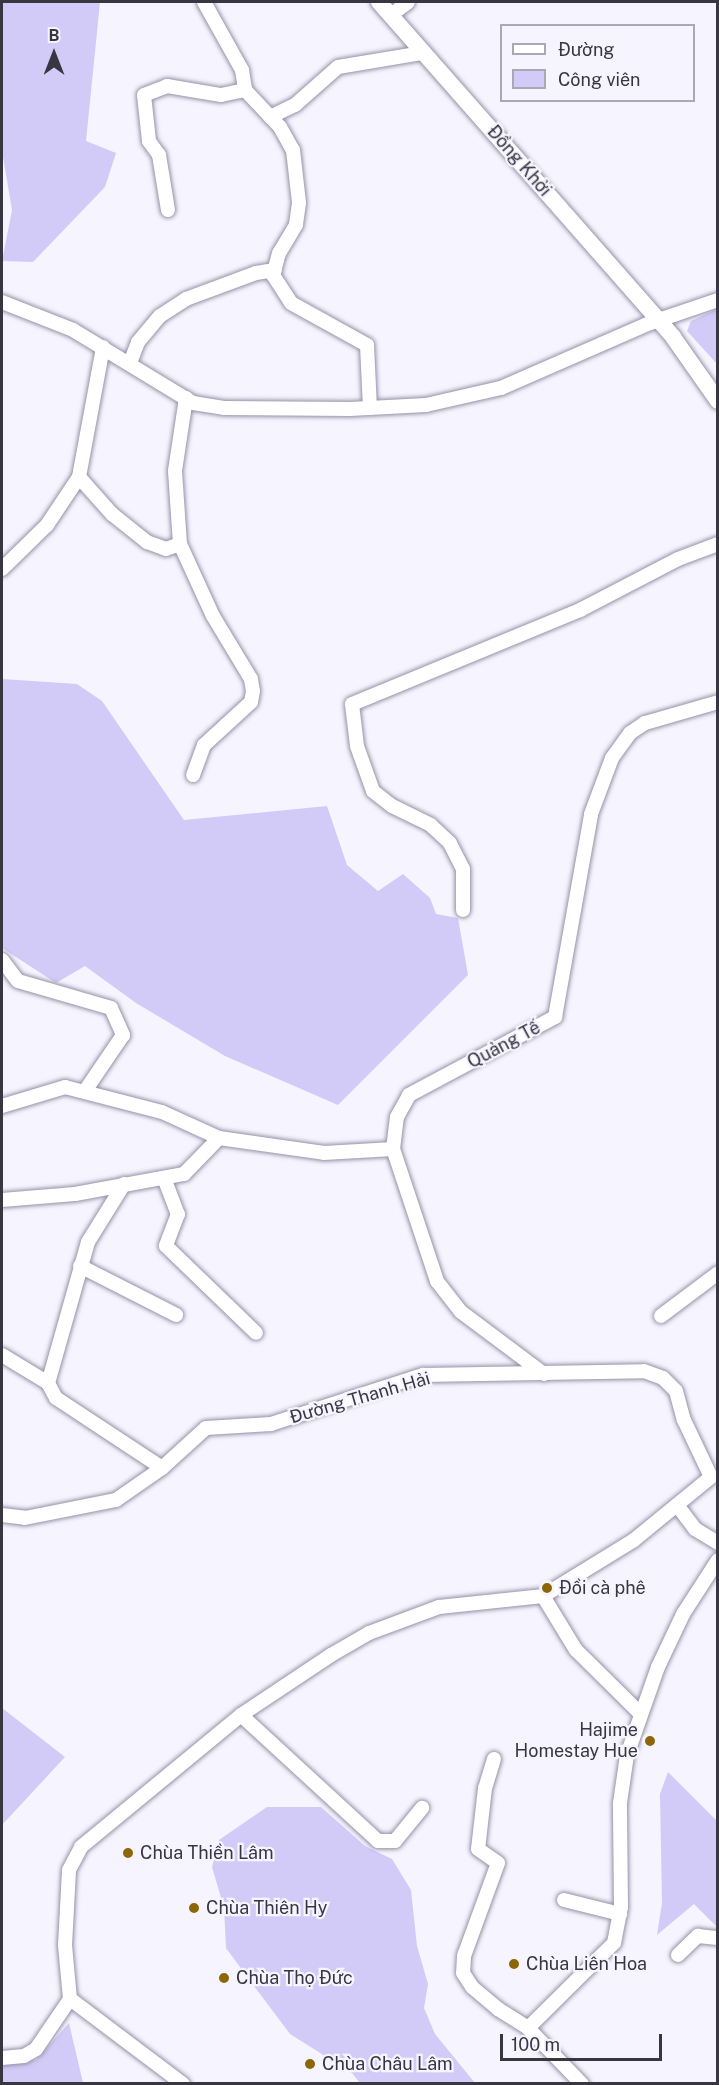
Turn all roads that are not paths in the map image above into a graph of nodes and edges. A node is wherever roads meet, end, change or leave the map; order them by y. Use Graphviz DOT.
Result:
graph roads {
  1 [pos="204,2"];
  2 [pos="379,2"];
  3 [pos="408,2"];
  4 [pos="391,15"];
  5 [pos="423,53"];
  6 [pos="245,90"];
  7 [pos="270,117"];
  8 [pos="168,210"];
  9 [pos="275,270"];
  10 [pos="717,300"];
  11 [pos="2,302"];
  12 [pos="657,321"];
  13 [pos="103,347"];
  14 [pos="130,363"];
  15 [pos="186,398"];
  16 [pos="717,401"];
  17 [pos="370,408"];
  18 [pos="80,477"];
  19 [pos="180,544"];
  20 [pos="717,544"];
  21 [pos="2,569"];
  22 [pos="717,702"];
  23 [pos="193,775"];
  24 [pos="463,910"];
  25 [pos="2,960"];
  26 [pos="85,1091"];
  27 [pos="2,1106"];
  28 [pos="219,1138"];
  29 [pos="393,1149"];
  30 [pos="164,1178"];
  31 [pos="124,1184"];
  32 [pos="2,1200"];
  33 [pos="81,1266"];
  34 [pos="717,1273"];
  35 [pos="176,1315"];
  36 [pos="661,1316"];
  37 [pos="256,1333"];
  38 [pos="2,1355"];
  39 [pos="544,1374"];
  40 [pos="48,1383"];
  41 [pos="162,1468"];
  42 [pos="714,1478"];
  43 [pos="677,1505"];
  44 [pos="2,1515"];
  45 [pos="717,1543"];
  46 [pos="717,1560"];
  47 [pos="543,1596"];
  48 [pos="642,1714"];
  49 [pos="241,1716"];
  50 [pos="494,1759"];
  51 [pos="422,1808"];
  52 [pos="564,1900"];
  53 [pos="620,1914"];
  54 [pos="717,1938"];
  55 [pos="678,1955"];
  56 [pos="70,1999"];
  57 [pos="528,2028"];
  58 [pos="2,2058"];
  59 [pos="183,2084"];
  60 [pos="582,2084"];
  1 -- 6 [label="street"];
  2 -- 4 [label="street, Đồng Khởi"];
  3 -- 4 [label="street"];
  4 -- 5 [label="street, Đồng Khởi"];
  5 -- 7 [label="street"];
  5 -- 12 [label="street, Đồng Khởi"];
  6 -- 7 [label="street"];
  6 -- 8 [label="street"];
  7 -- 9 [label="street"];
  9 -- 14 [label="street"];
  9 -- 17 [label="street"];
  10 -- 12 [label="street"];
  11 -- 13 [label="street"];
  12 -- 16 [label="street, Đồng Khởi"];
  12 -- 17 [label="street"];
  13 -- 14 [label="street"];
  13 -- 18 [label="street"];
  14 -- 15 [label="street"];
  15 -- 17 [label="street"];
  15 -- 19 [label="street"];
  18 -- 19 [label="street"];
  18 -- 21 [label="street"];
  19 -- 23 [label="street"];
  20 -- 24 [label="street"];
  22 -- 29 [label="street, Quảng Tế"];
  25 -- 26 [label="street"];
  26 -- 27 [label="street"];
  26 -- 28 [label="street"];
  28 -- 29 [label="street"];
  28 -- 30 [label="street"];
  29 -- 39 [label="street, Quảng Tế"];
  30 -- 31 [label="street"];
  30 -- 37 [label="street"];
  31 -- 32 [label="street"];
  31 -- 33 [label="street"];
  33 -- 35 [label="street"];
  33 -- 40 [label="street"];
  34 -- 36 [label="street"];
  38 -- 40 [label="street"];
  39 -- 41 [label="street, Đường Thanh Hải"];
  39 -- 42 [label="street, Đường Thanh Hải"];
  40 -- 41 [label="street"];
  41 -- 44 [label="street, Đường Thanh Hải"];
  42 -- 43 [label="street"];
  43 -- 45 [label="street"];
  43 -- 47 [label="street"];
  46 -- 48 [label="street"];
  47 -- 48 [label="street"];
  47 -- 49 [label="street"];
  48 -- 53 [label="street"];
  49 -- 51 [label="street"];
  49 -- 56 [label="street"];
  50 -- 57 [label="street"];
  52 -- 53 [label="street"];
  53 -- 57 [label="street"];
  54 -- 55 [label="street"];
  56 -- 58 [label="street"];
  56 -- 59 [label="street"];
  57 -- 60 [label="street"];
}
